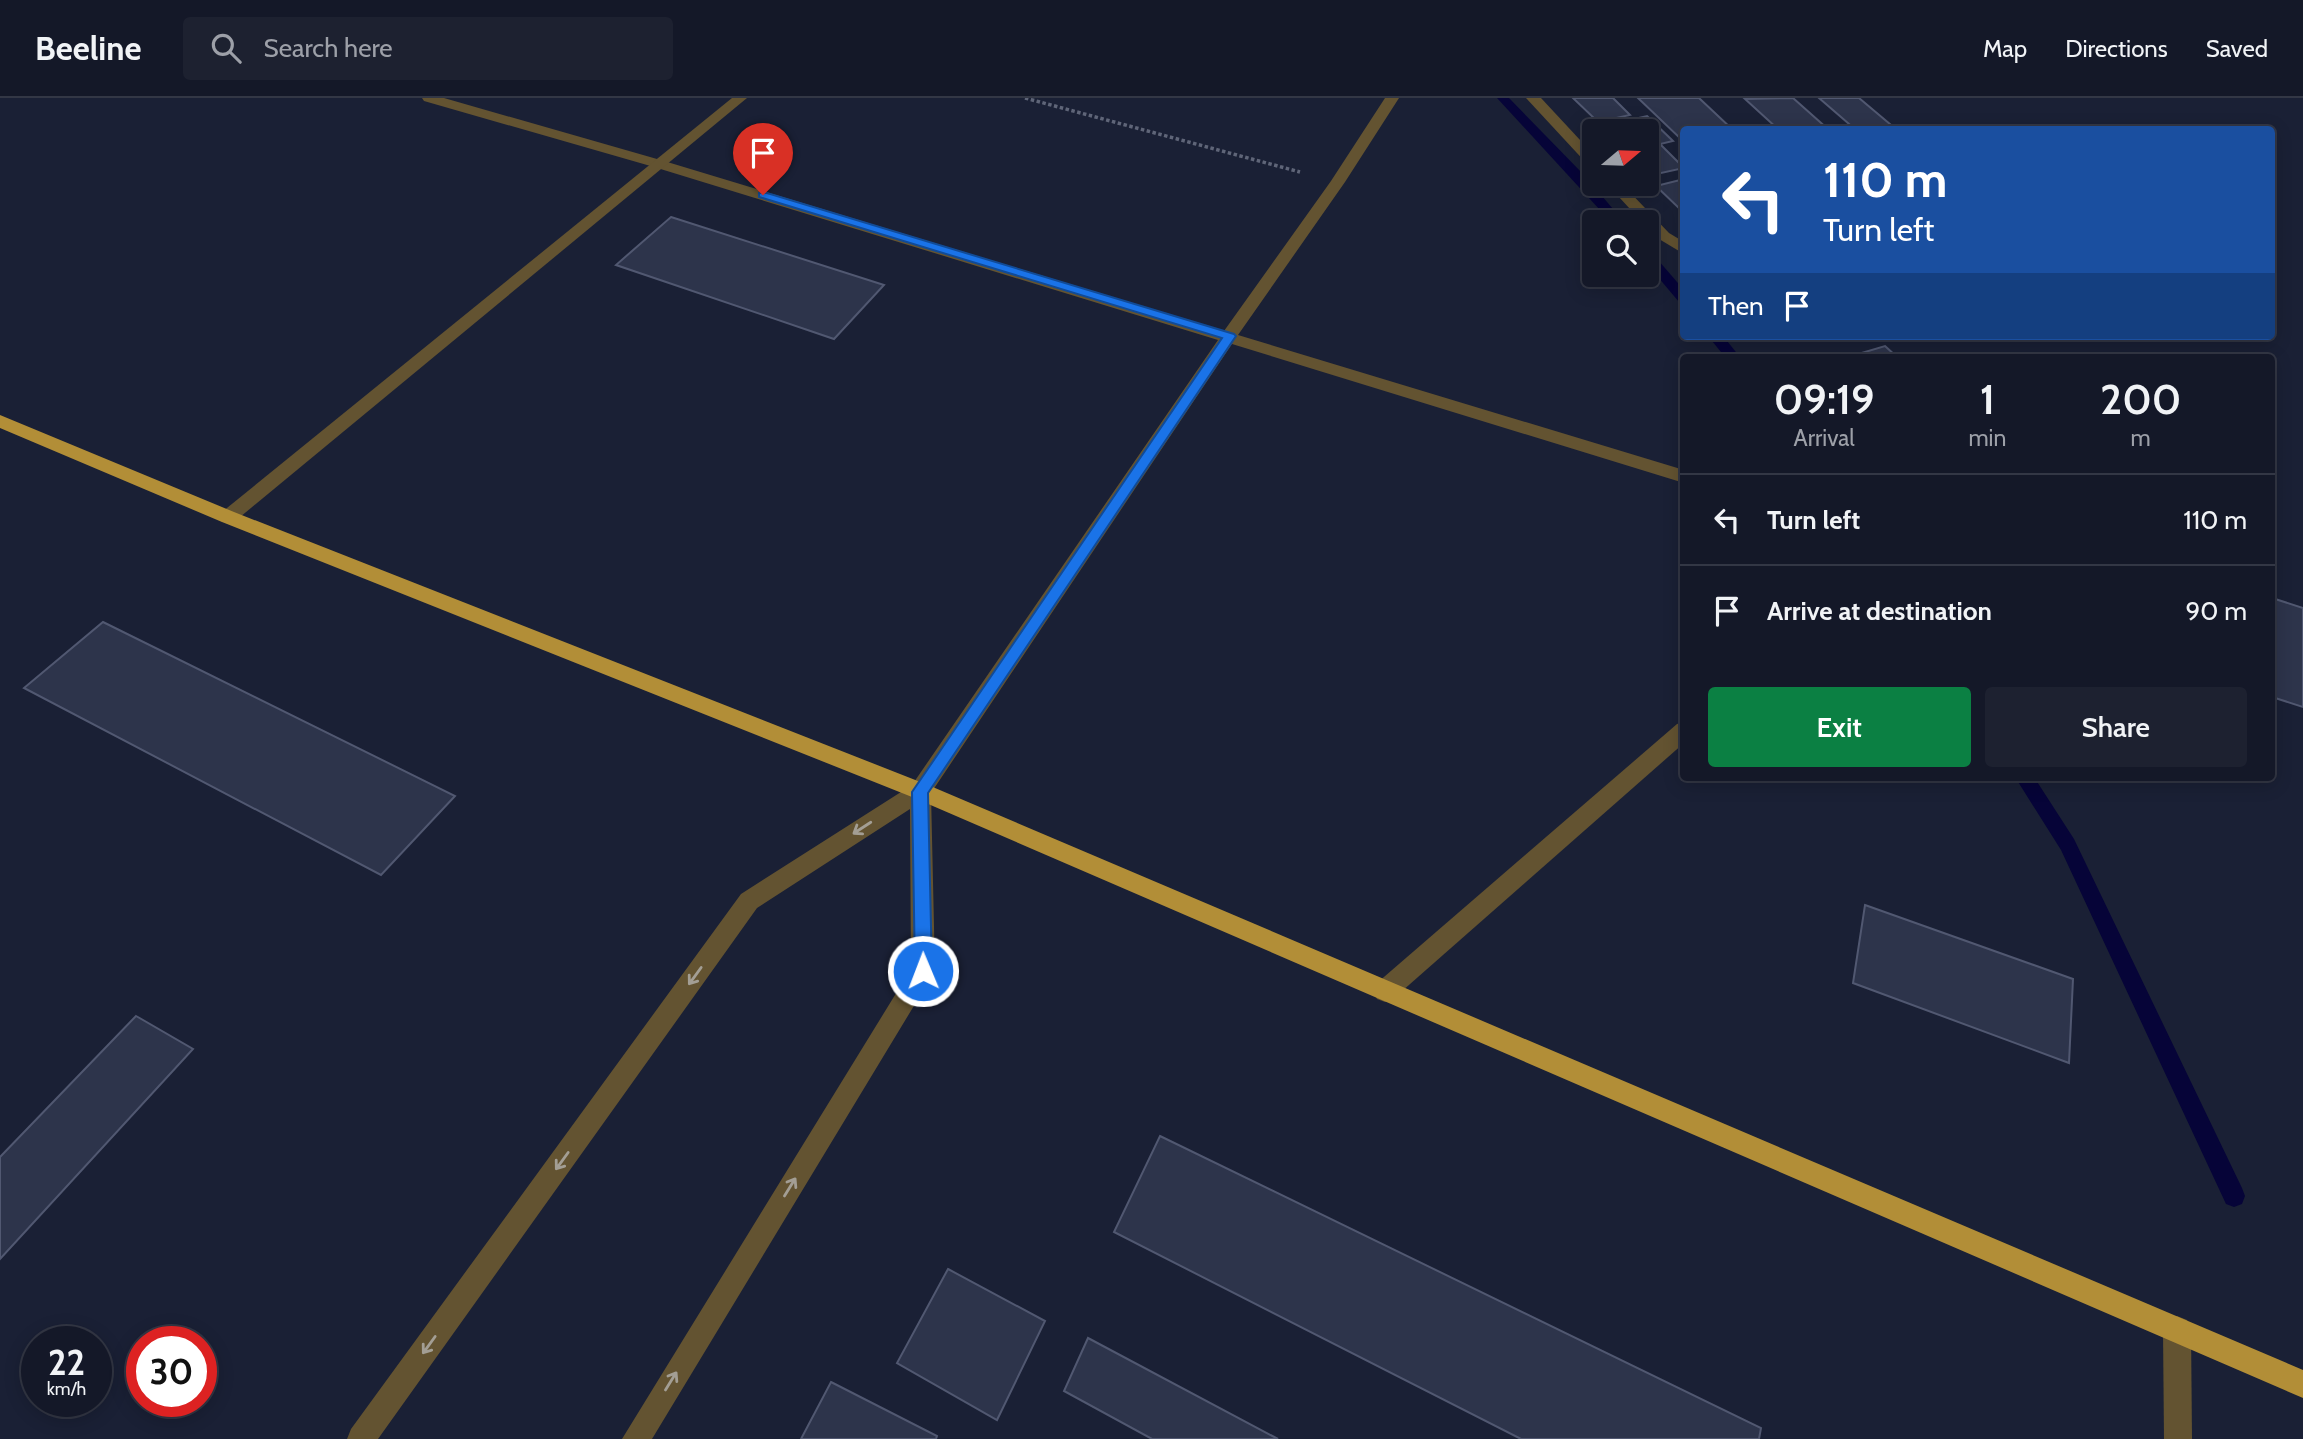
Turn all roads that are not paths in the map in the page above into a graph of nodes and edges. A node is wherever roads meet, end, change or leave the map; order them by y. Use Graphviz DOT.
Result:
graph roads {
  1 [pos="429,98"];
  2 [pos="740,98"];
  3 [pos="1392,98"];
  4 [pos="1533,98"];
  5 [pos="1582,150"];
  6 [pos="659,163"];
  7 [pos="1626,196"];
  8 [pos="1680,246"];
  9 [pos="1230,336"];
  10 [pos="0,421"];
  11 [pos="1680,476"];
  12 [pos="228,517"];
  13 [pos="1680,733"];
  14 [pos="920,792"];
  15 [pos="1385,991"];
  16 [pos="2177,1330"];
  17 [pos="2303,1384"];
  18 [pos="361,1439"];
  19 [pos="636,1439"];
  20 [pos="2178,1439"];
  1 -- 6 [label="street"];
  2 -- 6 [label="street"];
  3 -- 9 [label="street"];
  4 -- 5 [label="street"];
  6 -- 9 [label="street"];
  6 -- 12 [label="street"];
  7 -- 8 [label="street"];
  9 -- 11 [label="street"];
  9 -- 14 [label="street"];
  10 -- 12 [label="highway"];
  12 -- 14 [label="highway"];
  13 -- 15 [label="street"];
  14 -- 15 [label="highway"];
  14 -- 18 [label="street, one-way"];
  19 -- 14 [label="street, one-way"];
  15 -- 16 [label="highway"];
  16 -- 17 [label="highway"];
  16 -- 20 [label="street"];
}
